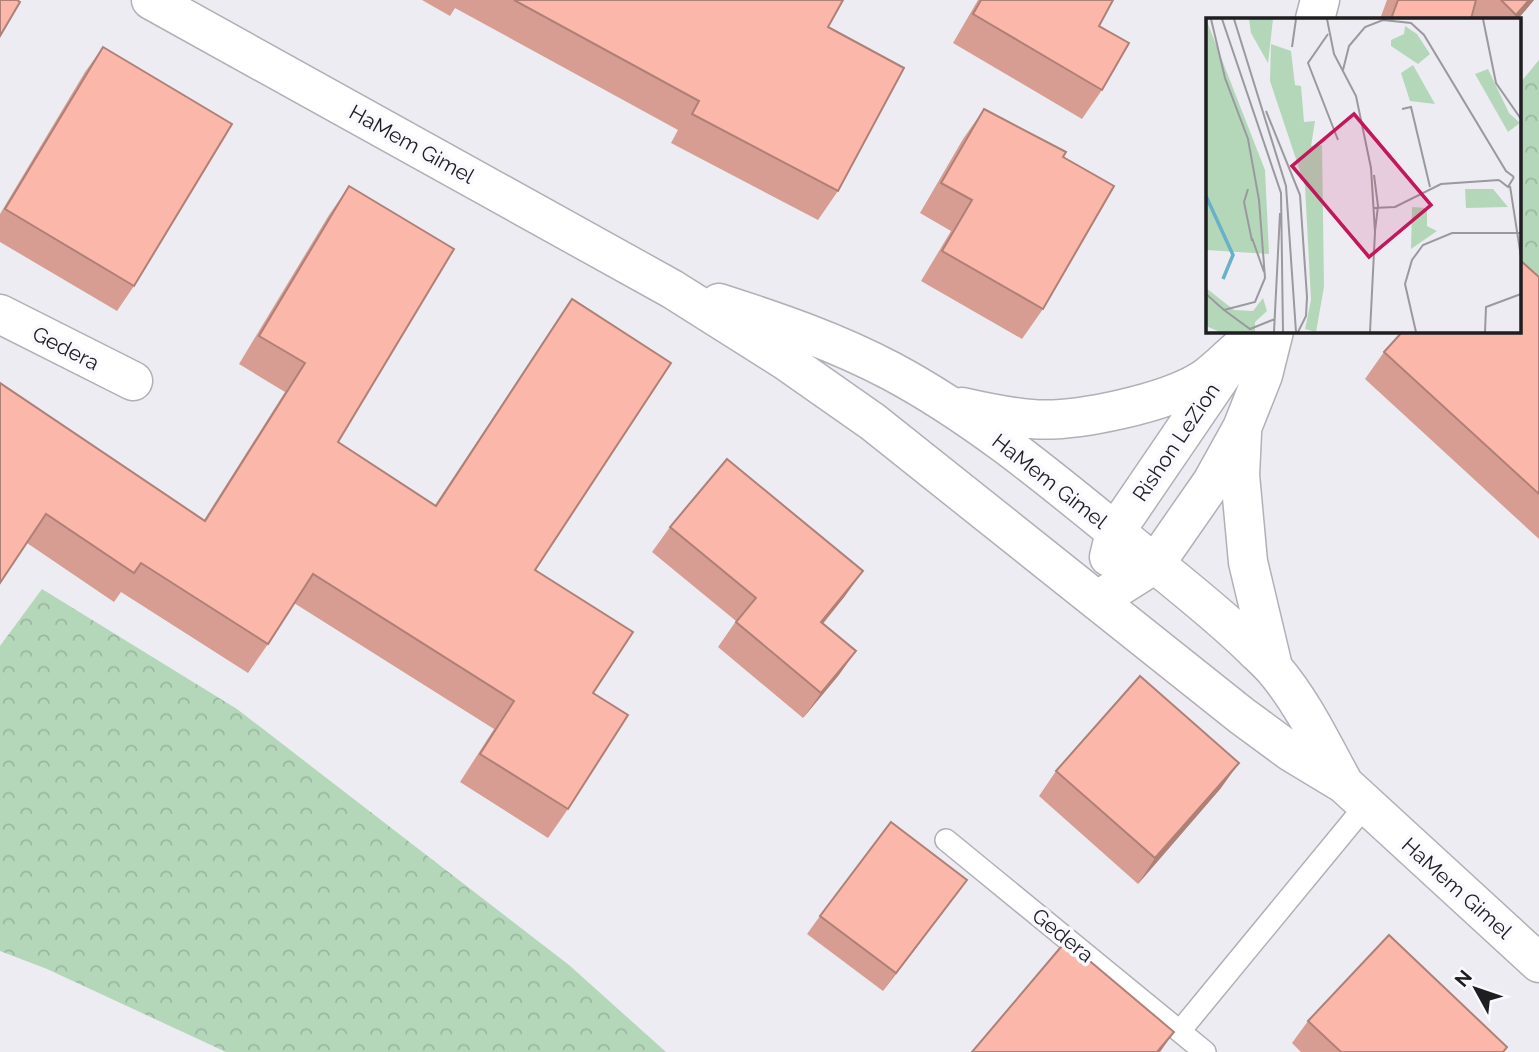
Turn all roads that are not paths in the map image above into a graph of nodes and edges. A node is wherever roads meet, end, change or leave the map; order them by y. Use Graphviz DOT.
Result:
graph roads {
  1 [pos="151,0"];
  2 [pos="1320,0"];
  3 [pos="1315,18"];
  4 [pos="672,289"];
  5 [pos="0,314"];
  6 [pos="1255,336"];
  7 [pos="133,381"];
  8 [pos="947,403"];
  9 [pos="1242,428"];
  10 [pos="1115,532"];
  11 [pos="1154,564"];
  12 [pos="1098,600"];
  13 [pos="1274,669"];
  14 [pos="1355,794"];
  15 [pos="946,840"];
  16 [pos="1539,963"];
  17 [pos="1180,1031"];
  18 [pos="1205,1052"];
  1 -- 4 [label="street, HaMem Gimel"];
  2 -- 3 [label="street"];
  4 -- 8 [label="street, HaMem Gimel"];
  4 -- 12 [label="street, HaMem Gimel"];
  5 -- 7 [label="street, Gedera"];
  6 -- 8 [label="street"];
  6 -- 9 [label="street, Rishon LeZion"];
  6 -- 10 [label="street, Rishon LeZion"];
  8 -- 10 [label="street, HaMem Gimel"];
  9 -- 11 [label="street, Rishon LeZion"];
  9 -- 13 [label="street"];
  10 -- 11 [label="street, HaMem Gimel"];
  10 -- 12 [label="street, Rishon LeZion"];
  11 -- 12 [label="street, Rishon LeZion"];
  11 -- 13 [label="street, HaMem Gimel"];
  12 -- 14 [label="street, HaMem Gimel"];
  13 -- 14 [label="street, HaMem Gimel"];
  14 -- 16 [label="street, HaMem Gimel"];
  14 -- 17 [label="lane"];
  15 -- 17 [label="lane, Gedera"];
  17 -- 18 [label="lane, Gedera"];
}
